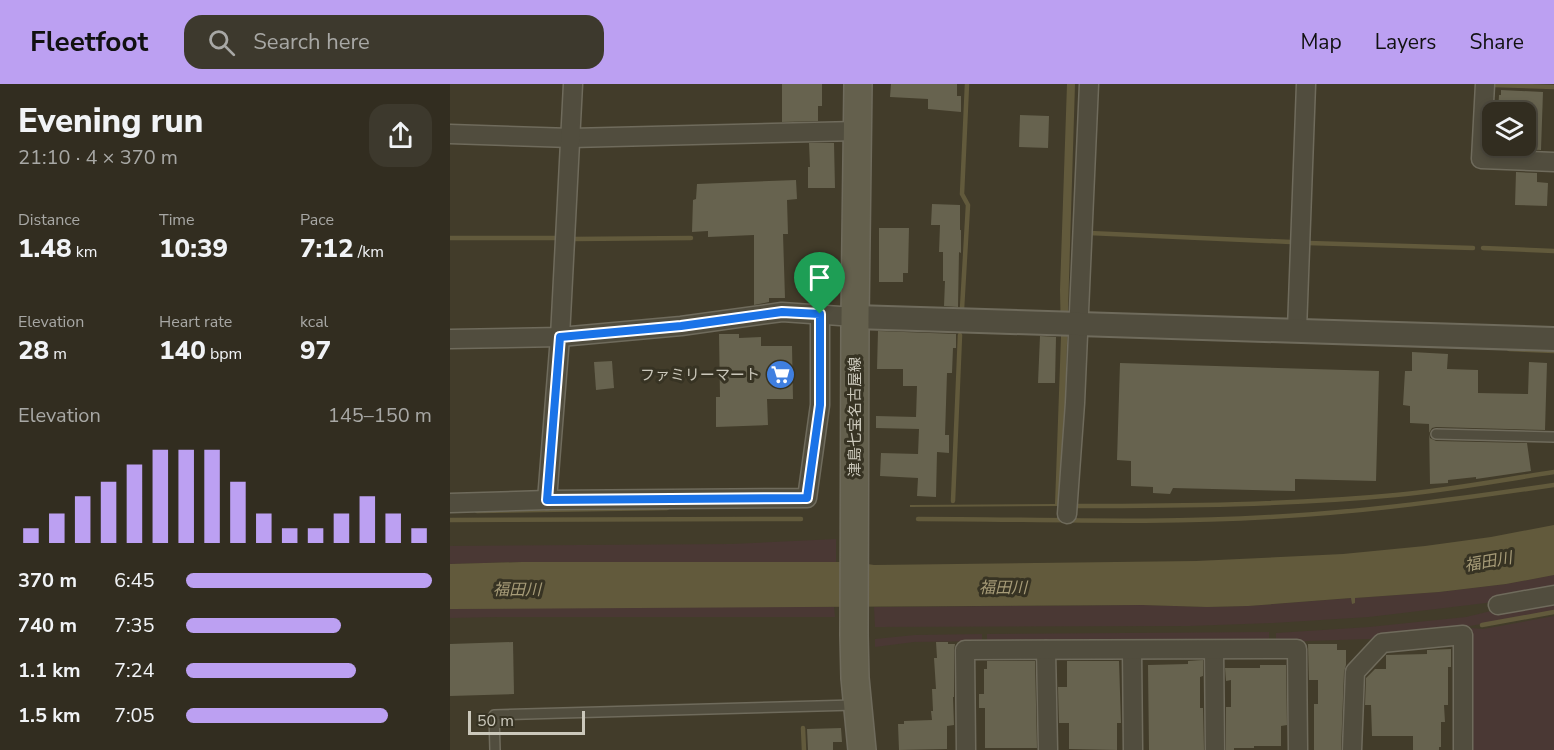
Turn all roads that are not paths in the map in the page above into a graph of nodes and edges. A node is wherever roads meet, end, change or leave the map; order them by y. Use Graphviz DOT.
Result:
graph roads {
  1 [pos="573,84"];
  2 [pos="858,84"];
  3 [pos="1089,84"];
  4 [pos="1306,84"];
  5 [pos="1485,84"];
  6 [pos="857,131"];
  7 [pos="450,134"];
  8 [pos="571,138"];
  9 [pos="1554,162"];
  10 [pos="820,314"];
  11 [pos="855,316"];
  12 [pos="1069,323"];
  13 [pos="1297,330"];
  14 [pos="560,337"];
  15 [pos="450,339"];
  16 [pos="1554,339"];
  17 [pos="1436,434"];
  18 [pos="1554,437"];
  19 [pos="547,500"];
  20 [pos="450,503"];
  21 [pos="1067,514"];
  22 [pos="1554,595"];
  23 [pos="1498,605"];
  24 [pos="1046,650"];
  25 [pos="1132,650"];
  26 [pos="1214,650"];
  27 [pos="857,705"];
  28 [pos="495,750"];
  29 [pos="862,750"];
  30 [pos="966,750"];
  31 [pos="1048,750"];
  32 [pos="1133,750"];
  33 [pos="1215,750"];
  34 [pos="1298,750"];
  35 [pos="1352,750"];
  36 [pos="1463,750"];
  1 -- 8 [label="street"];
  2 -- 6 [label="main road, 津島七宝名古屋線"];
  3 -- 12 [label="street"];
  4 -- 13 [label="street"];
  5 -- 9 [label="street"];
  6 -- 8 [label="street"];
  6 -- 11 [label="main road, 津島七宝名古屋線"];
  7 -- 8 [label="street"];
  8 -- 14 [label="street"];
  10 -- 11 [label="street"];
  10 -- 14 [label="street"];
  10 -- 19 [label="street"];
  11 -- 12 [label="street"];
  11 -- 27 [label="main road, 津島七宝名古屋線"];
  12 -- 13 [label="street"];
  12 -- 21 [label="street"];
  13 -- 16 [label="street"];
  14 -- 15 [label="street"];
  14 -- 19 [label="street"];
  17 -- 18 [label="lane"];
  19 -- 20 [label="street"];
  22 -- 23 [label="street"];
  24 -- 25 [label="street"];
  24 -- 30 [label="street"];
  24 -- 31 [label="street"];
  25 -- 26 [label="street"];
  25 -- 32 [label="street"];
  26 -- 33 [label="street"];
  26 -- 34 [label="street"];
  27 -- 28 [label="lane"];
  27 -- 29 [label="main road, 津島七宝名古屋線"];
  35 -- 36 [label="street"];
}
